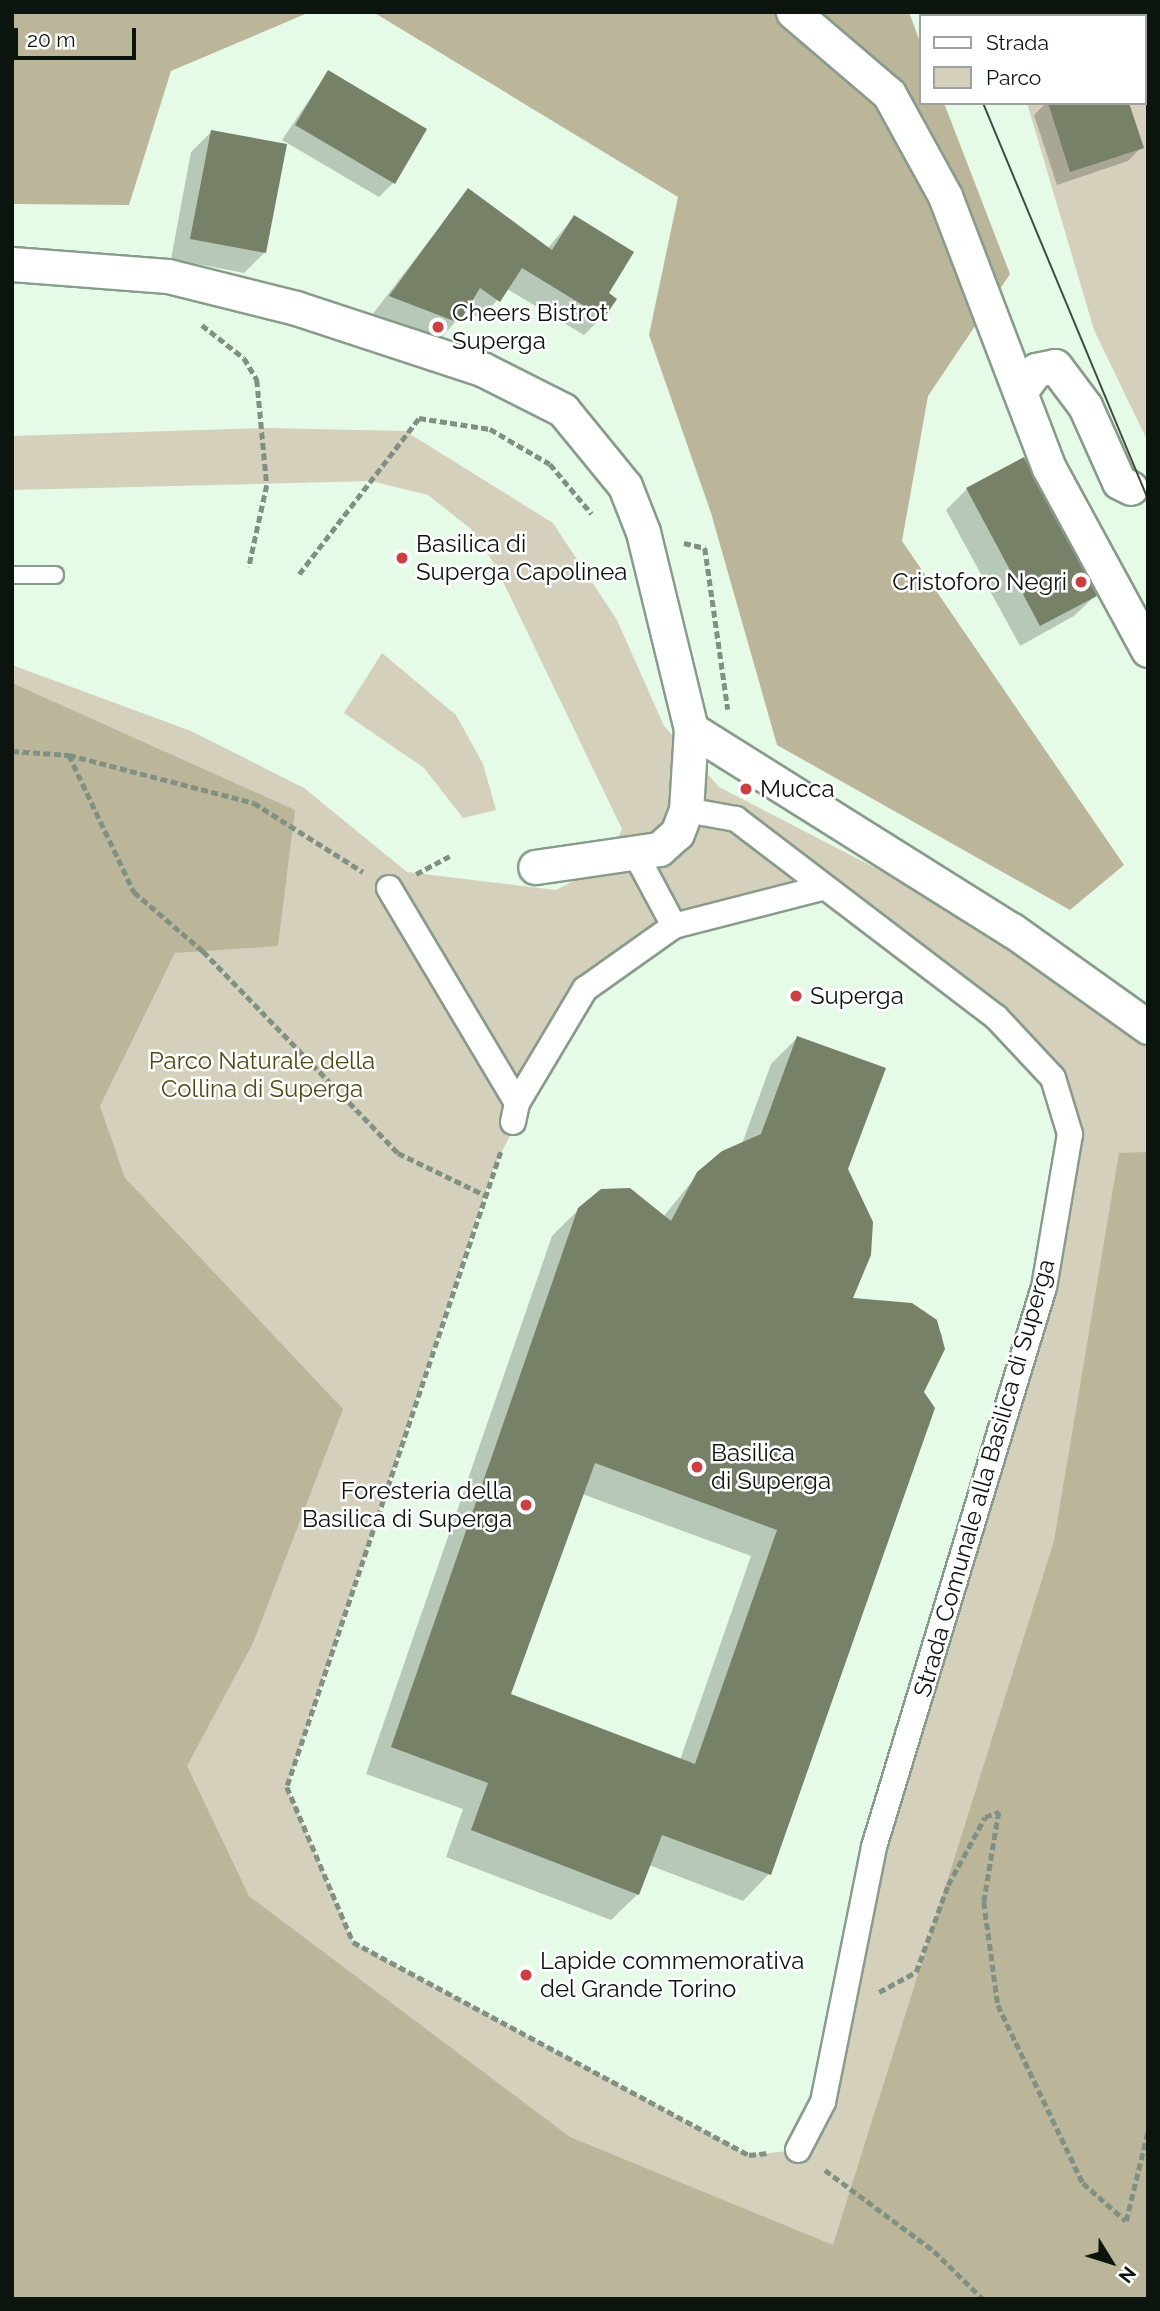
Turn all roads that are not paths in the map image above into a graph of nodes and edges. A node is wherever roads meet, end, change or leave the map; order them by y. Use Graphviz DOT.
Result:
graph roads {
  1 [pos="793,12"];
  2 [pos="12,264"];
  3 [pos="1020,392"];
  4 [pos="1131,488"];
  5 [pos="12,575"];
  6 [pos="55,575"];
  7 [pos="1148,650"];
  8 [pos="691,729"];
  9 [pos="686,810"];
  10 [pos="635,853"];
  11 [pos="535,867"];
  12 [pos="389,888"];
  13 [pos="822,888"];
  14 [pos="674,926"];
  15 [pos="1148,1027"];
  16 [pos="798,2150"];
  1 -- 3 [label="street"];
  2 -- 8 [label="street"];
  3 -- 4 [label="street"];
  3 -- 7 [label="street"];
  5 -- 6 [label="lane"];
  8 -- 9 [label="street"];
  8 -- 15 [label="street"];
  9 -- 10 [label="street"];
  9 -- 13 [label="street, Strada Comunale alla Basilica di Superga"];
  10 -- 11 [label="street"];
  10 -- 14 [label="street"];
  12 -- 14 [label="street"];
  13 -- 14 [label="street"];
  13 -- 16 [label="street, Strada Comunale alla Basilica di Superga"];
}
